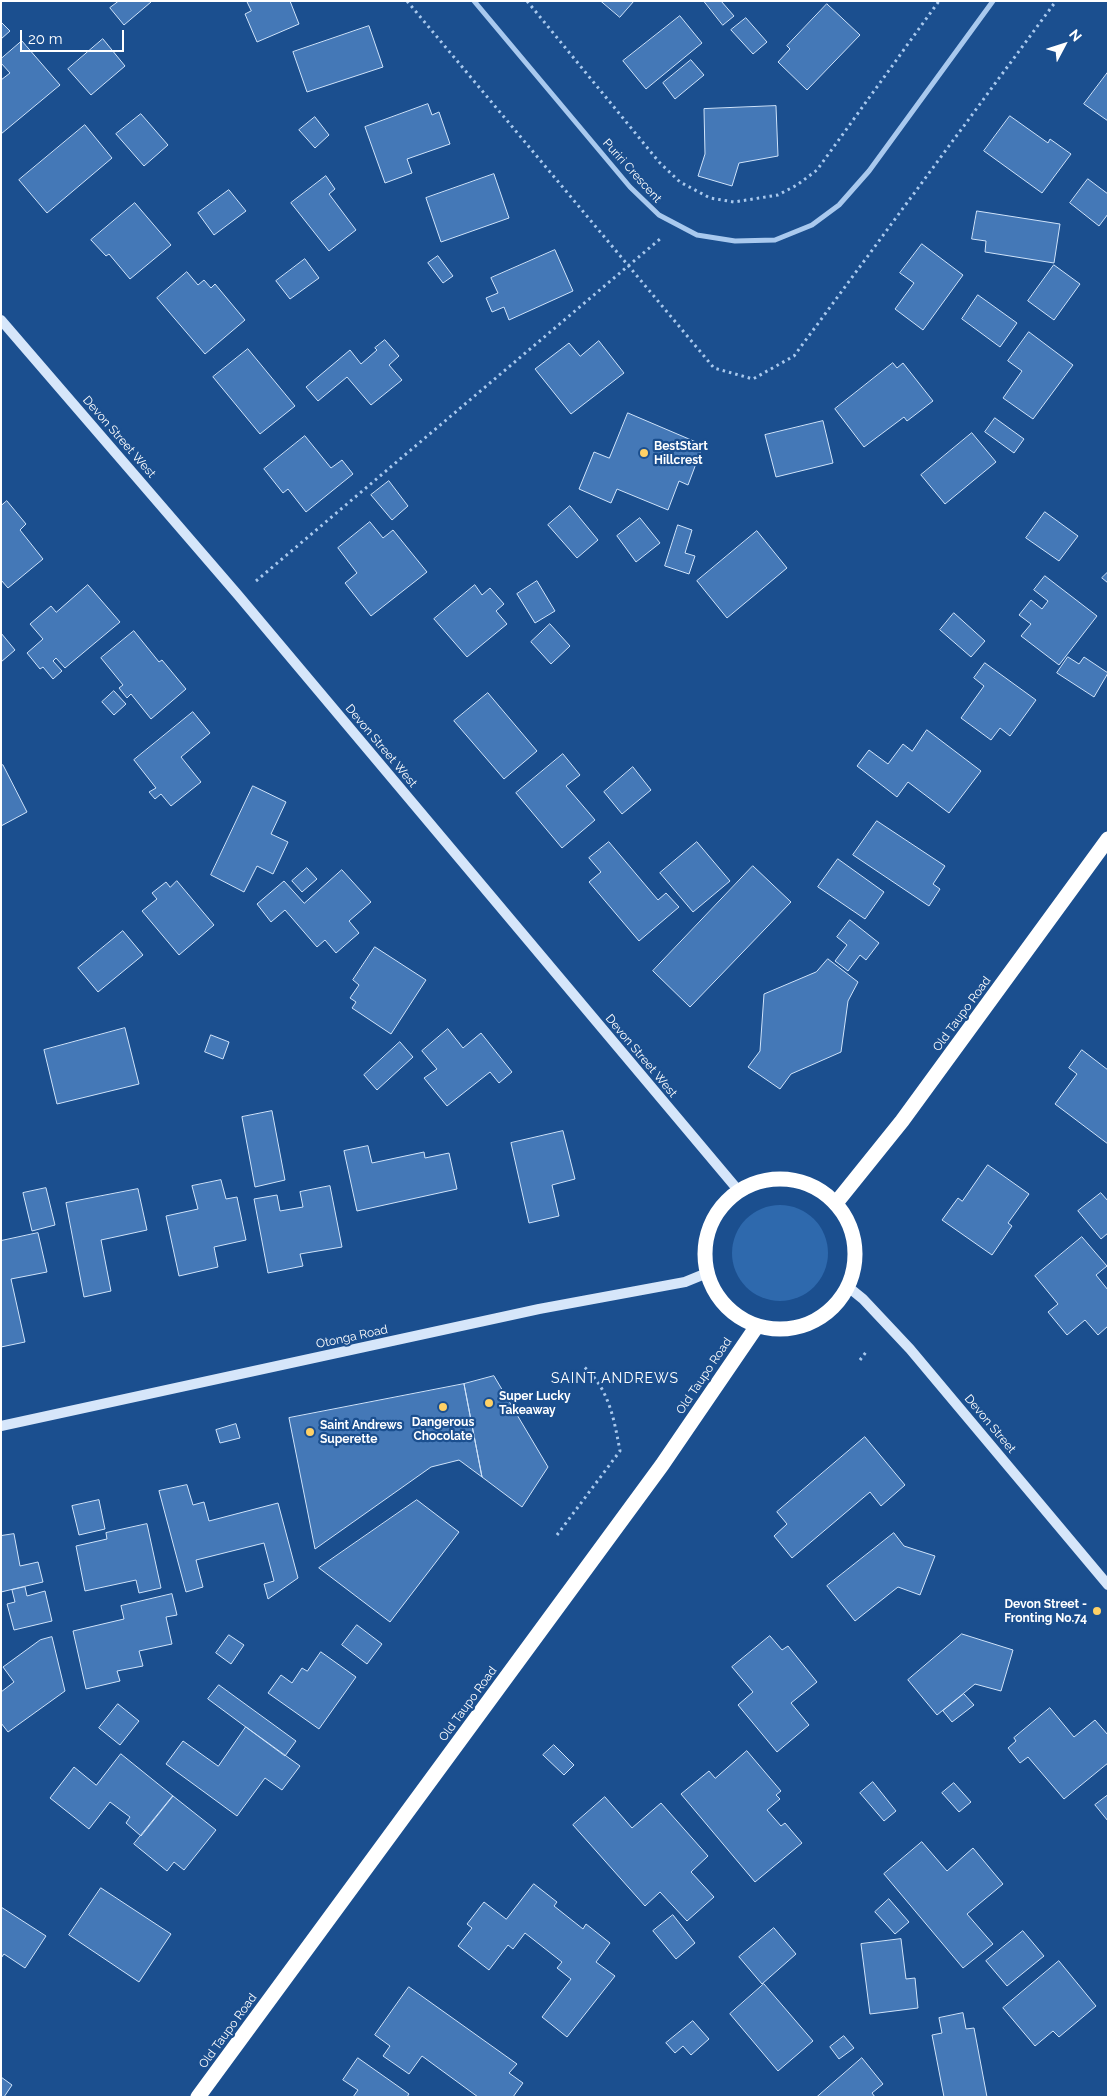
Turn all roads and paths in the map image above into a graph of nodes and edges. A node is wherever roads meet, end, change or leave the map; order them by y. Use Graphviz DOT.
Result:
graph roads {
  1 [pos="407,1"];
  2 [pos="474,1"];
  3 [pos="527,1"];
  4 [pos="939,1"];
  5 [pos="994,1"];
  6 [pos="1056,1"];
  7 [pos="677,224"];
  8 [pos="628,266"];
  9 [pos="1,320"];
  10 [pos="238,596"];
  11 [pos="1108,839"];
  12 [pos="738,1190"];
  13 [pos="836,1203"];
  14 [pos="707,1273"];
  15 [pos="847,1286"];
  16 [pos="757,1326"];
  17 [pos="866,1352"];
  18 [pos="860,1360"];
  19 [pos="583,1366"];
  20 [pos="1,1426"];
  21 [pos="557,1535"];
  22 [pos="1108,1585"];
  23 [pos="198,2097"];
  1 -- 8 [label="path"];
  2 -- 7 [label="street, Puriri Crescent"];
  3 -- 4 [label="path"];
  5 -- 7 [label="street, Puriri Crescent"];
  6 -- 8 [label="path"];
  7 -- 8 [label="path"];
  8 -- 10 [label="path"];
  9 -- 10 [label="main road, Devon Street West"];
  10 -- 12 [label="main road, Devon Street West"];
  11 -- 13 [label="highway, Old Taupo Road"];
  12 -- 13 [label="highway"];
  12 -- 14 [label="highway"];
  13 -- 15 [label="highway"];
  14 -- 16 [label="highway"];
  14 -- 20 [label="main road, Otonga Road"];
  15 -- 16 [label="highway"];
  15 -- 22 [label="main road, Devon Street"];
  16 -- 23 [label="highway, Old Taupo Road"];
  17 -- 18 [label="path"];
  19 -- 21 [label="path"];
}
